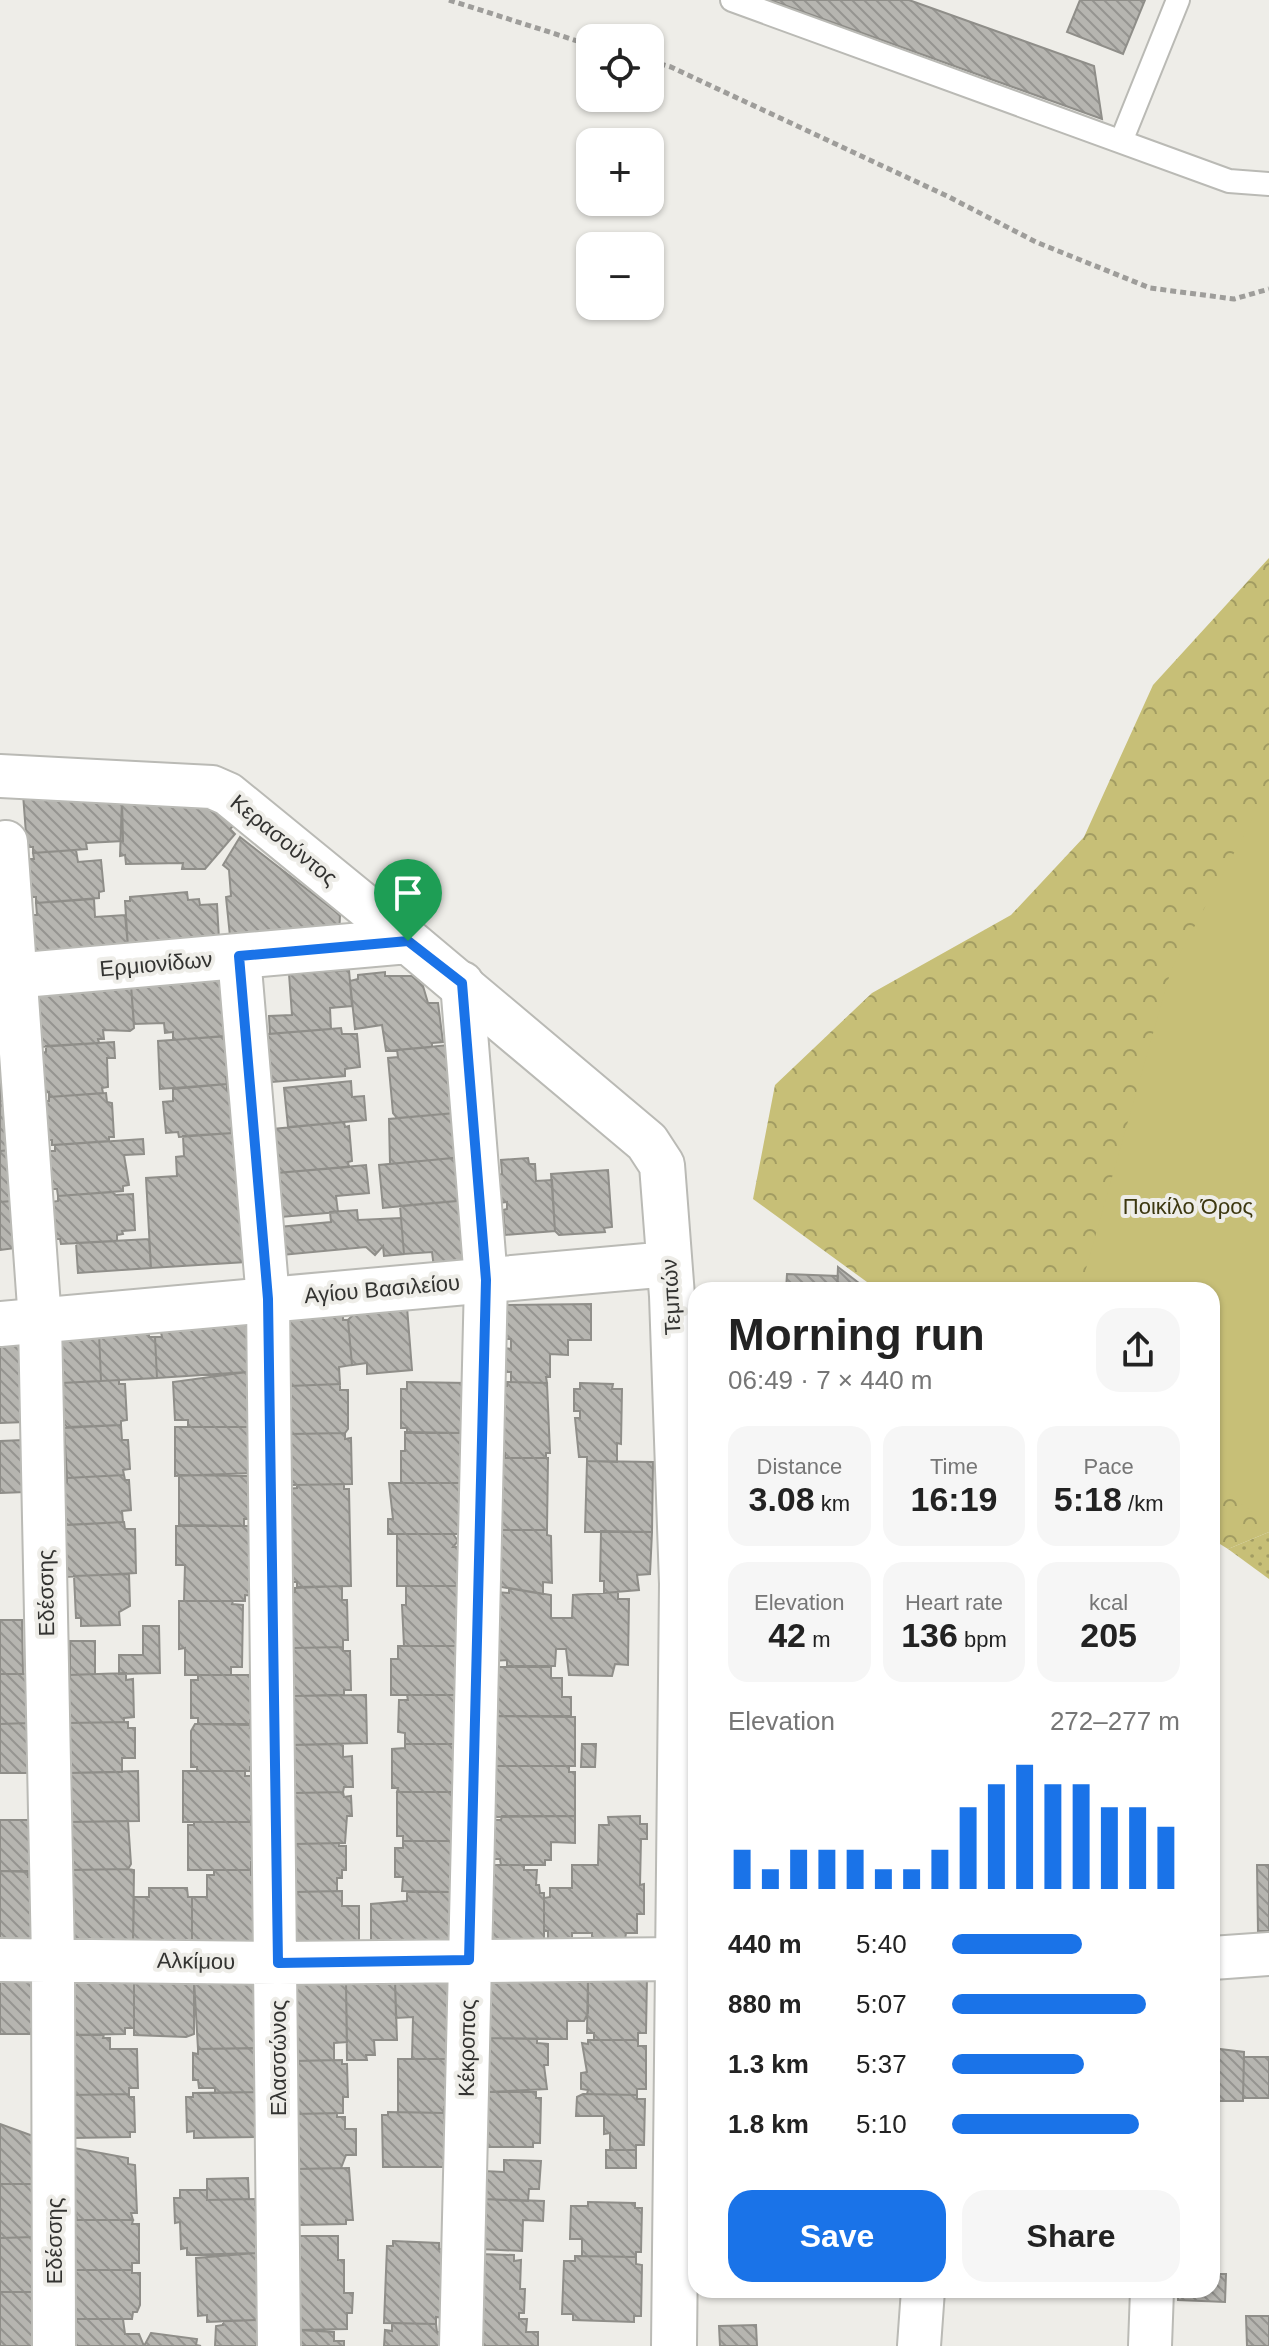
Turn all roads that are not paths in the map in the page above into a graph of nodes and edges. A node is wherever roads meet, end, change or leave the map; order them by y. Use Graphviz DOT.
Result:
graph roads {
  1 [pos="732,0"];
  2 [pos="1178,0"];
  3 [pos="1122,139"];
  4 [pos="1269,184"];
  5 [pos="0,776"];
  6 [pos="6,842"];
  7 [pos="408,941"];
  8 [pos="239,956"];
  9 [pos="9,977"];
  10 [pos="462,983"];
  11 [pos="669,1264"];
  12 [pos="486,1280"];
  13 [pos="268,1299"];
  14 [pos="20,1322"];
  15 [pos="688,1568"];
  16 [pos="688,1626"];
  17 [pos="1269,1954"];
  18 [pos="1220,1957"];
  19 [pos="53,1959"];
  20 [pos="680,1959"];
  21 [pos="0,1960"];
  22 [pos="469,1960"];
  23 [pos="278,1963"];
  24 [pos="922,2298"];
  25 [pos="1152,2298"];
  26 [pos="54,2346"];
  27 [pos="279,2346"];
  28 [pos="461,2346"];
  29 [pos="674,2346"];
  30 [pos="919,2346"];
  31 [pos="1150,2346"];
  1 -- 3 [label="lane"];
  2 -- 3 [label="lane"];
  3 -- 4 [label="lane"];
  5 -- 7 [label="street, Κερασούντος"];
  6 -- 9 [label="street, Εδέσσης"];
  7 -- 8 [label="street, Ερμιονίδων"];
  7 -- 10 [label="street, Τεμπών"];
  8 -- 9 [label="street, Ερμιονίδων"];
  8 -- 13 [label="street, Ελασσώνος"];
  9 -- 14 [label="street, Εδέσσης"];
  10 -- 11 [label="street, Τεμπών"];
  10 -- 12 [label="street, Κέκροπος"];
  11 -- 12 [label="street, Αγίου Βασιλείου"];
  11 -- 15 [label="street, Τεμπών"];
  12 -- 13 [label="street, Αγίου Βασιλείου"];
  12 -- 22 [label="street, Κέκροπος"];
  13 -- 14 [label="street, Αγίου Βασιλείου"];
  13 -- 23 [label="street, Ελασσώνος"];
  14 -- 19 [label="street, Εδέσσης"];
  16 -- 20 [label="street, Τεμπών"];
  17 -- 18 [label="street"];
  19 -- 21 [label="street, Αλκίμου"];
  19 -- 23 [label="street, Αλκίμου"];
  19 -- 26 [label="street, Εδέσσης"];
  20 -- 22 [label="street, Αλκίμου"];
  20 -- 29 [label="street, Τεμπών"];
  22 -- 23 [label="street, Αλκίμου"];
  22 -- 28 [label="street, Κέκροπος"];
  23 -- 27 [label="street, Ελασσώνος"];
  24 -- 30 [label="street"];
  25 -- 31 [label="street"];
}
